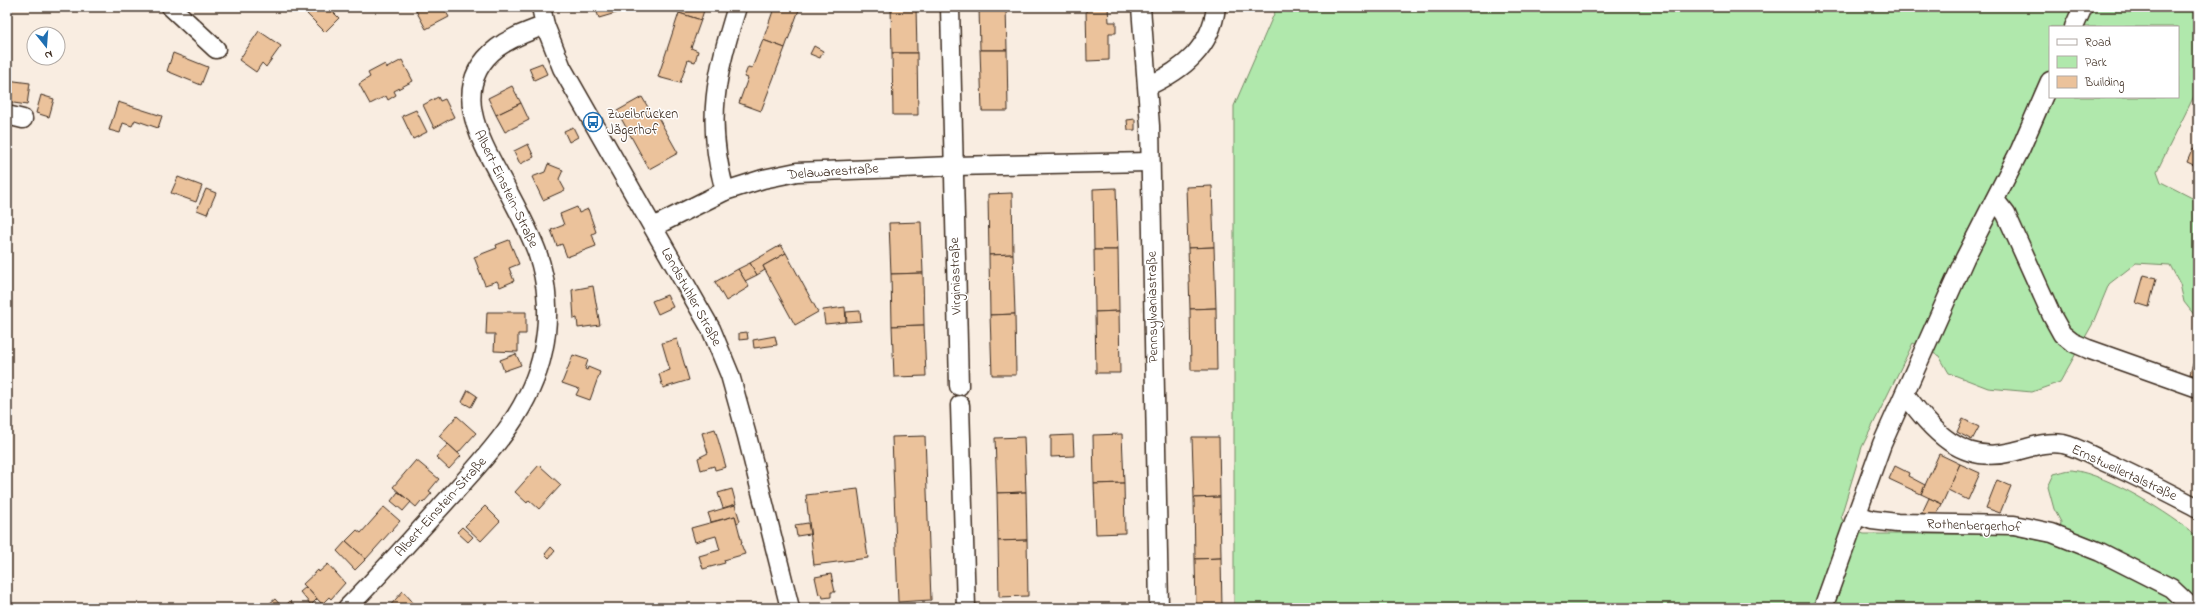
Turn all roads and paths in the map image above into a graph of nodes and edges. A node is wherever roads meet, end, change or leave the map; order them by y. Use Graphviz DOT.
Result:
graph roads {
  1 [pos="171,7"];
  2 [pos="541,7"];
  3 [pos="738,7"];
  4 [pos="950,7"];
  5 [pos="1141,7"];
  6 [pos="1216,7"];
  7 [pos="2083,7"];
  8 [pos="545,25"];
  9 [pos="2074,26"];
  10 [pos="216,49"];
  11 [pos="2049,83"];
  12 [pos="1148,86"];
  13 [pos="1149,162"];
  14 [pos="953,166"];
  15 [pos="725,191"];
  16 [pos="1995,200"];
  17 [pos="653,227"];
  18 [pos="959,386"];
  19 [pos="2198,388"];
  20 [pos="1905,394"];
  21 [pos="964,409"];
  22 [pos="2198,508"];
  23 [pos="1858,514"];
  24 [pos="966,604"];
  25 [pos="348,608"];
  26 [pos="790,608"];
  27 [pos="1159,608"];
  28 [pos="1823,608"];
  29 [pos="2192,608"];
  1 -- 10 [label="street"];
  2 -- 8 [label="street, Landstuhler Straße"];
  3 -- 15 [label="street"];
  4 -- 14 [label="street"];
  5 -- 12 [label="street, Pennsylvaniastraße"];
  6 -- 12 [label="street"];
  7 -- 9 [label="street"];
  8 -- 17 [label="street, Landstuhler Straße"];
  8 -- 25 [label="street, Albert-Einstein-Straße"];
  11 -- 16 [label="street"];
  12 -- 13 [label="street, Pennsylvaniastraße"];
  13 -- 14 [label="street, Delawarestraße"];
  13 -- 27 [label="street, Pennsylvaniastraße"];
  14 -- 15 [label="street, Delawarestraße"];
  14 -- 18 [label="street, Virginiastraße"];
  15 -- 17 [label="street, Delawarestraße"];
  16 -- 19 [label="street"];
  16 -- 20 [label="street"];
  17 -- 26 [label="street, Landstuhler Straße"];
  20 -- 22 [label="street, Ernstweilertalstraße"];
  20 -- 23 [label="street"];
  21 -- 24 [label="street"];
  23 -- 28 [label="street"];
  23 -- 29 [label="street, Rothenbergerhof"];
}
